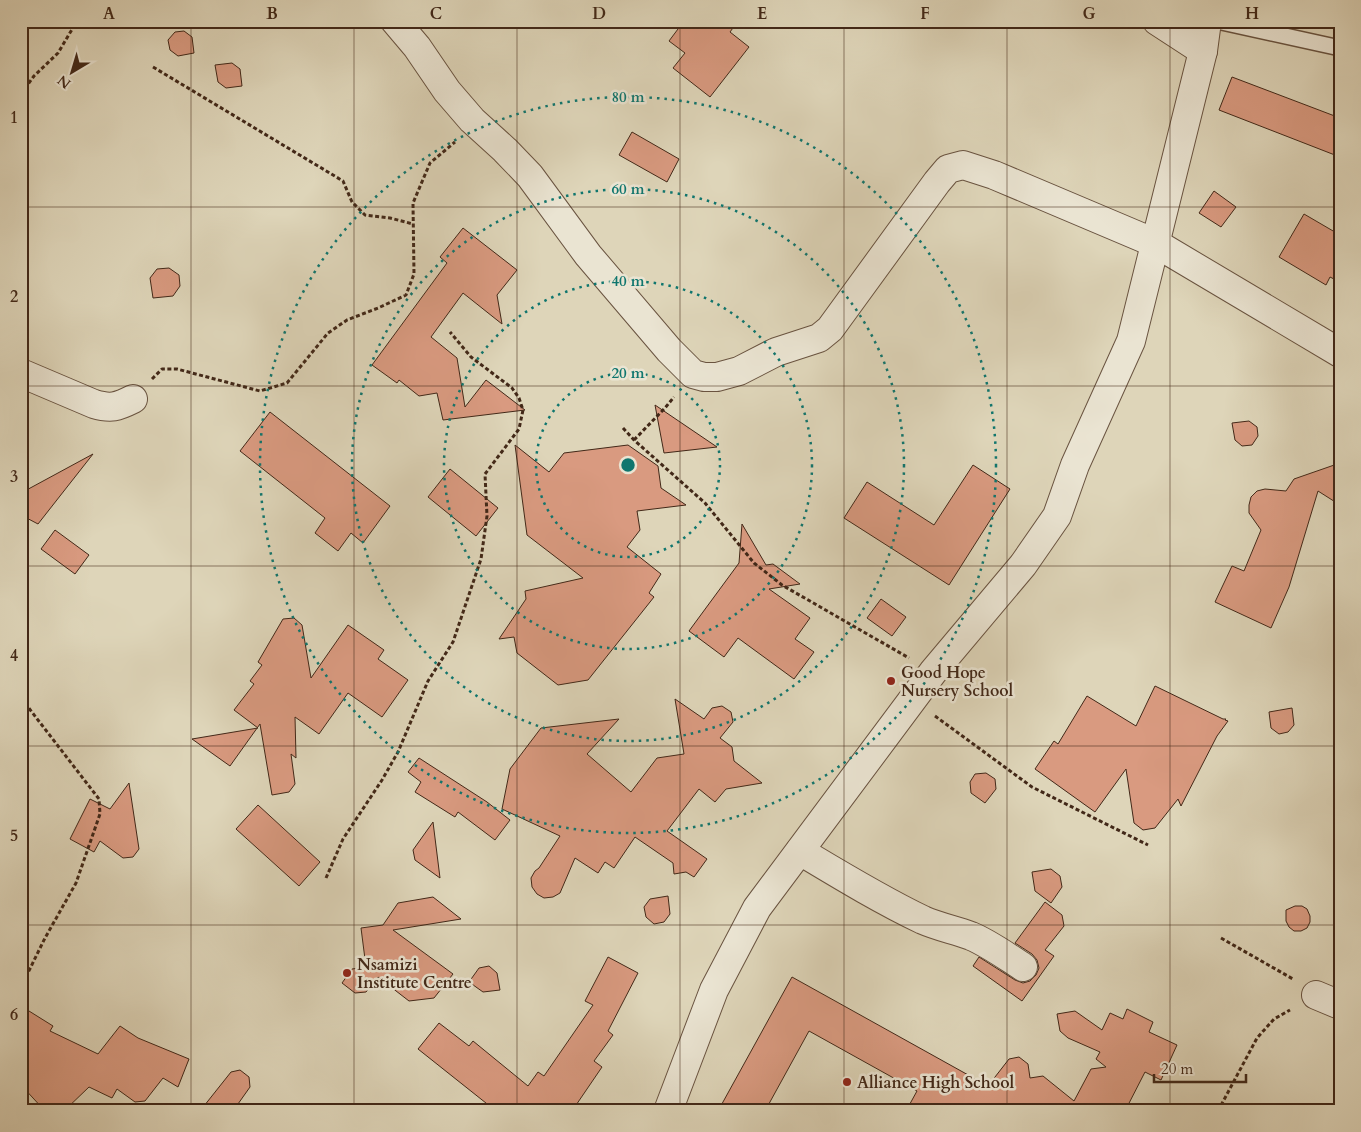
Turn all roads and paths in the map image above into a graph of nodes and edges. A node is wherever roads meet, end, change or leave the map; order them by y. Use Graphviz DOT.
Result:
graph roads {
  1 [pos="77,21"];
  2 [pos="395,21"];
  3 [pos="1156,21"];
  4 [pos="1207,21"];
  5 [pos="1217,21"];
  6 [pos="1340,48"];
  7 [pos="1203,51"];
  8 [pos="153,67"];
  9 [pos="21,94"];
  10 [pos="472,120"];
  11 [pos="413,224"];
  12 [pos="1155,243"];
  13 [pos="450,332"];
  14 [pos="1340,353"];
  15 [pos="21,373"];
  16 [pos="693,374"];
  17 [pos="133,399"];
  18 [pos="623,428"];
  19 [pos="634,440"];
  20 [pos="933,672"];
  21 [pos="21,698"];
  22 [pos="912,700"];
  23 [pos="1148,844"];
  24 [pos="800,851"];
  25 [pos="326,878"];
  26 [pos="1221,938"];
  27 [pos="1023,968"];
  28 [pos="21,987"];
  29 [pos="1328,1000"];
  30 [pos="668,1111"];
  31 [pos="1218,1111"];
  1 -- 9 [label="path"];
  2 -- 10 [label="street"];
  3 -- 7 [label="street"];
  4 -- 7 [label="street"];
  5 -- 6 [label="lane"];
  7 -- 12 [label="street"];
  8 -- 11 [label="path"];
  10 -- 11 [label="path"];
  10 -- 16 [label="street"];
  11 -- 17 [label="path"];
  12 -- 14 [label="street"];
  12 -- 16 [label="street"];
  12 -- 20 [label="street"];
  13 -- 25 [label="path"];
  15 -- 17 [label="street"];
  16 -- 19 [label="path"];
  18 -- 19 [label="path"];
  19 -- 20 [label="path"];
  20 -- 22 [label="street"];
  21 -- 28 [label="path"];
  22 -- 23 [label="path"];
  22 -- 24 [label="street"];
  24 -- 27 [label="street"];
  24 -- 30 [label="street"];
  26 -- 29 [label="path"];
  29 -- 31 [label="path"];
}
